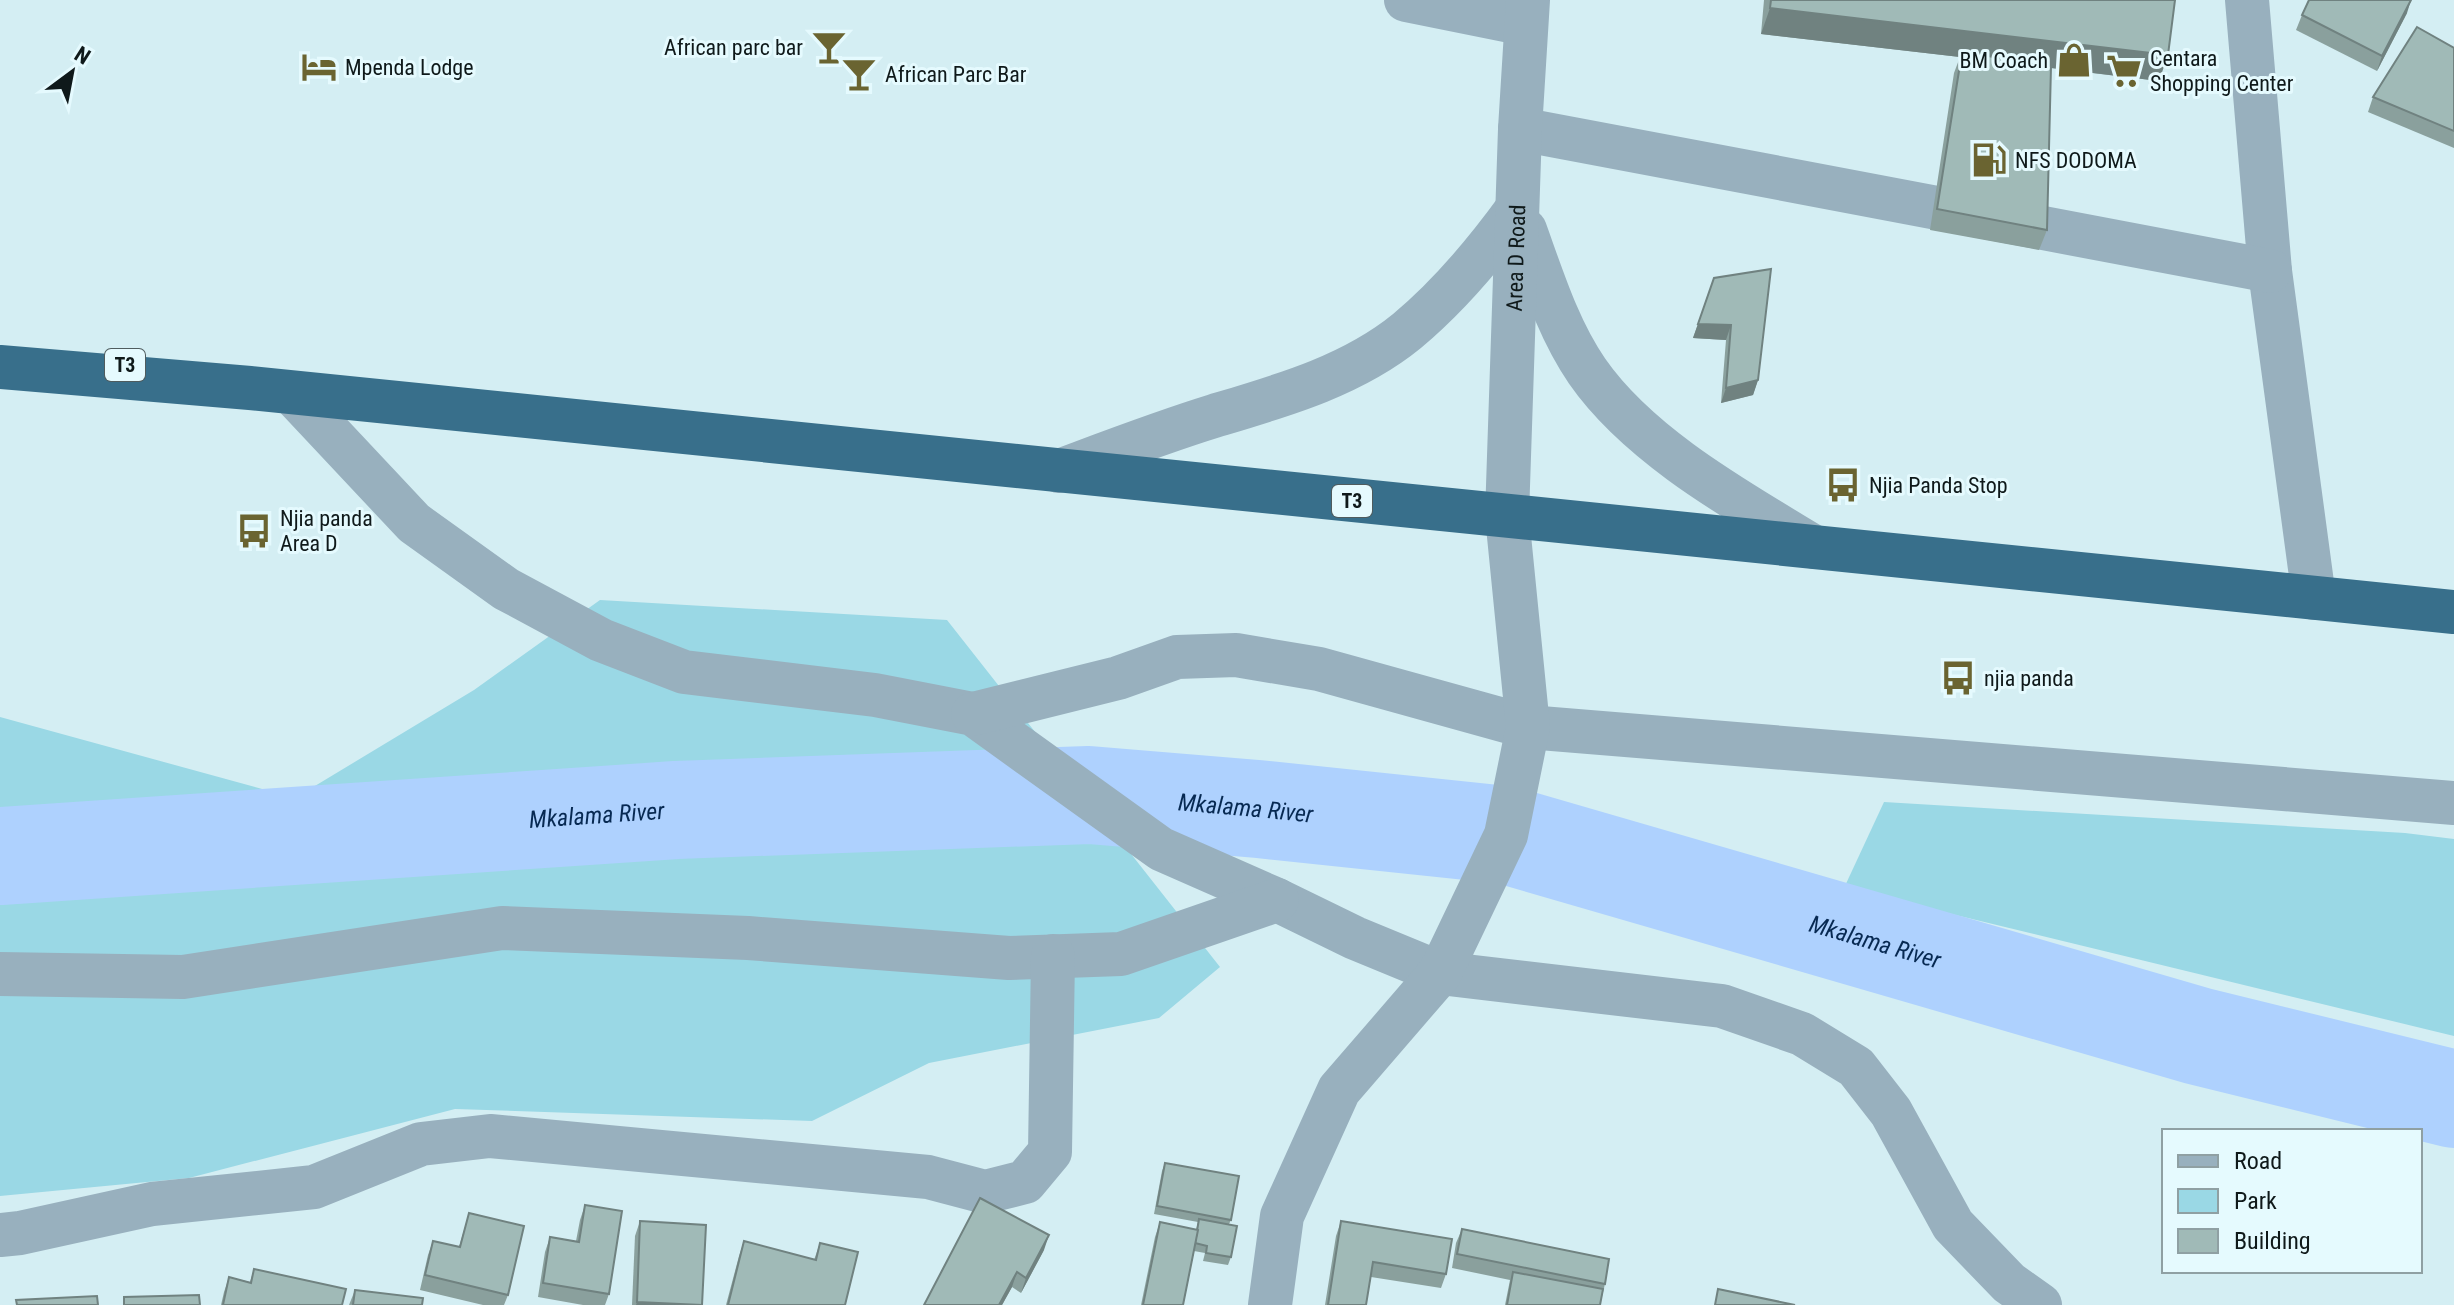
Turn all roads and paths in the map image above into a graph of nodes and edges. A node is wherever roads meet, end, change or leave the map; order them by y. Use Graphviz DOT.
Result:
graph roads {
  1 [pos="1406,0"];
  2 [pos="2247,0"];
  3 [pos="1527,12"];
  4 [pos="1520,129"];
  5 [pos="1517,209"];
  6 [pos="2270,271"];
  7 [pos="0,342"];
  8 [pos="0,367"];
  9 [pos="271,391"];
  10 [pos="1059,471"];
  11 [pos="1507,516"];
  12 [pos="1814,547"];
  13 [pos="2314,598"];
  14 [pos="2454,612"];
  15 [pos="973,714"];
  16 [pos="1528,727"];
  17 [pos="2454,803"];
  18 [pos="1277,900"];
  19 [pos="1053,956"];
  20 [pos="1440,973"];
  21 [pos="0,974"];
  22 [pos="0,1235"];
  23 [pos="1270,1305"];
  24 [pos="2040,1305"];
  1 -- 3 [label="street"];
  2 -- 6 [label="street"];
  3 -- 4 [label="street, Area D Road"];
  4 -- 5 [label="street, Area D Road"];
  4 -- 6 [label="street"];
  5 -- 10 [label="street"];
  5 -- 11 [label="street, Area D Road"];
  5 -- 12 [label="street"];
  6 -- 13 [label="street"];
  7 -- 9 [label="highway, T3"];
  8 -- 9 [label="highway, T3"];
  9 -- 10 [label="highway, T3"];
  9 -- 15 [label="street"];
  10 -- 11 [label="highway, T3"];
  11 -- 12 [label="highway, T3"];
  11 -- 16 [label="street, Area D Road"];
  12 -- 13 [label="highway, T3"];
  13 -- 14 [label="highway, T3"];
  15 -- 16 [label="street"];
  15 -- 18 [label="street"];
  16 -- 17 [label="street"];
  16 -- 20 [label="street, Area D Road"];
  18 -- 19 [label="street"];
  18 -- 20 [label="street"];
  19 -- 21 [label="street"];
  19 -- 22 [label="street"];
  20 -- 23 [label="street, Area D Road"];
  20 -- 24 [label="street"];
}
